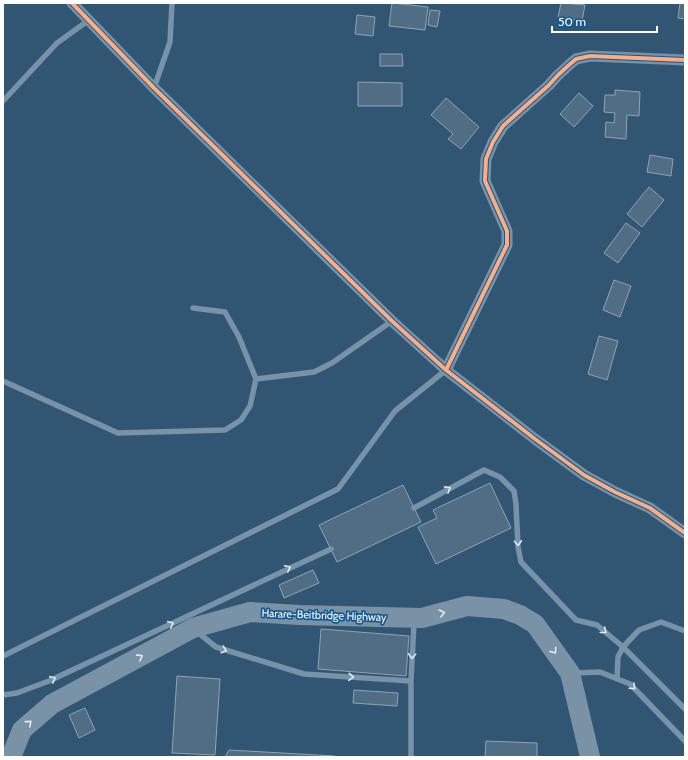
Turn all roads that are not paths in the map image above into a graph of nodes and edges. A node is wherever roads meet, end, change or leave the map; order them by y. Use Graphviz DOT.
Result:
graph roads {
  1 [pos="72,3"];
  2 [pos="172,3"];
  3 [pos="89,20"];
  4 [pos="685,60"];
  5 [pos="154,88"];
  6 [pos="3,101"];
  7 [pos="193,308"];
  8 [pos="392,321"];
  9 [pos="446,370"];
  10 [pos="256,379"];
  11 [pos="3,381"];
  12 [pos="414,508"];
  13 [pos="685,533"];
  14 [pos="330,549"];
  15 [pos="414,618"];
  16 [pos="193,628"];
  17 [pos="685,631"];
  18 [pos="623,647"];
  19 [pos="3,656"];
  20 [pos="570,673"];
  21 [pos="617,678"];
  22 [pos="411,681"];
  23 [pos="3,695"];
  24 [pos="685,709"];
  25 [pos="685,741"];
  26 [pos="11,757"];
  27 [pos="411,757"];
  28 [pos="590,757"];
  1 -- 3 [label="street"];
  2 -- 5 [label="lane"];
  3 -- 5 [label="street"];
  3 -- 6 [label="lane"];
  4 -- 9 [label="street"];
  5 -- 8 [label="street"];
  7 -- 10 [label="lane"];
  8 -- 9 [label="street"];
  8 -- 10 [label="lane"];
  9 -- 13 [label="street"];
  9 -- 19 [label="lane"];
  10 -- 11 [label="lane"];
  12 -- 18 [label="lane, one-way"];
  23 -- 14 [label="lane, one-way"];
  15 -- 16 [label="highway, Harare-Beitbridge Highway"];
  15 -- 20 [label="highway, Harare-Beitbridge Highway, one-way"];
  15 -- 22 [label="lane, one-way"];
  16 -- 22 [label="lane, one-way"];
  26 -- 16 [label="highway, Harare-Beitbridge Highway, one-way"];
  17 -- 18 [label="lane"];
  18 -- 21 [label="lane"];
  18 -- 24 [label="lane"];
  20 -- 21 [label="lane"];
  20 -- 28 [label="highway, Harare-Beitbridge Highway"];
  21 -- 25 [label="lane, one-way"];
  22 -- 27 [label="lane"];
}
